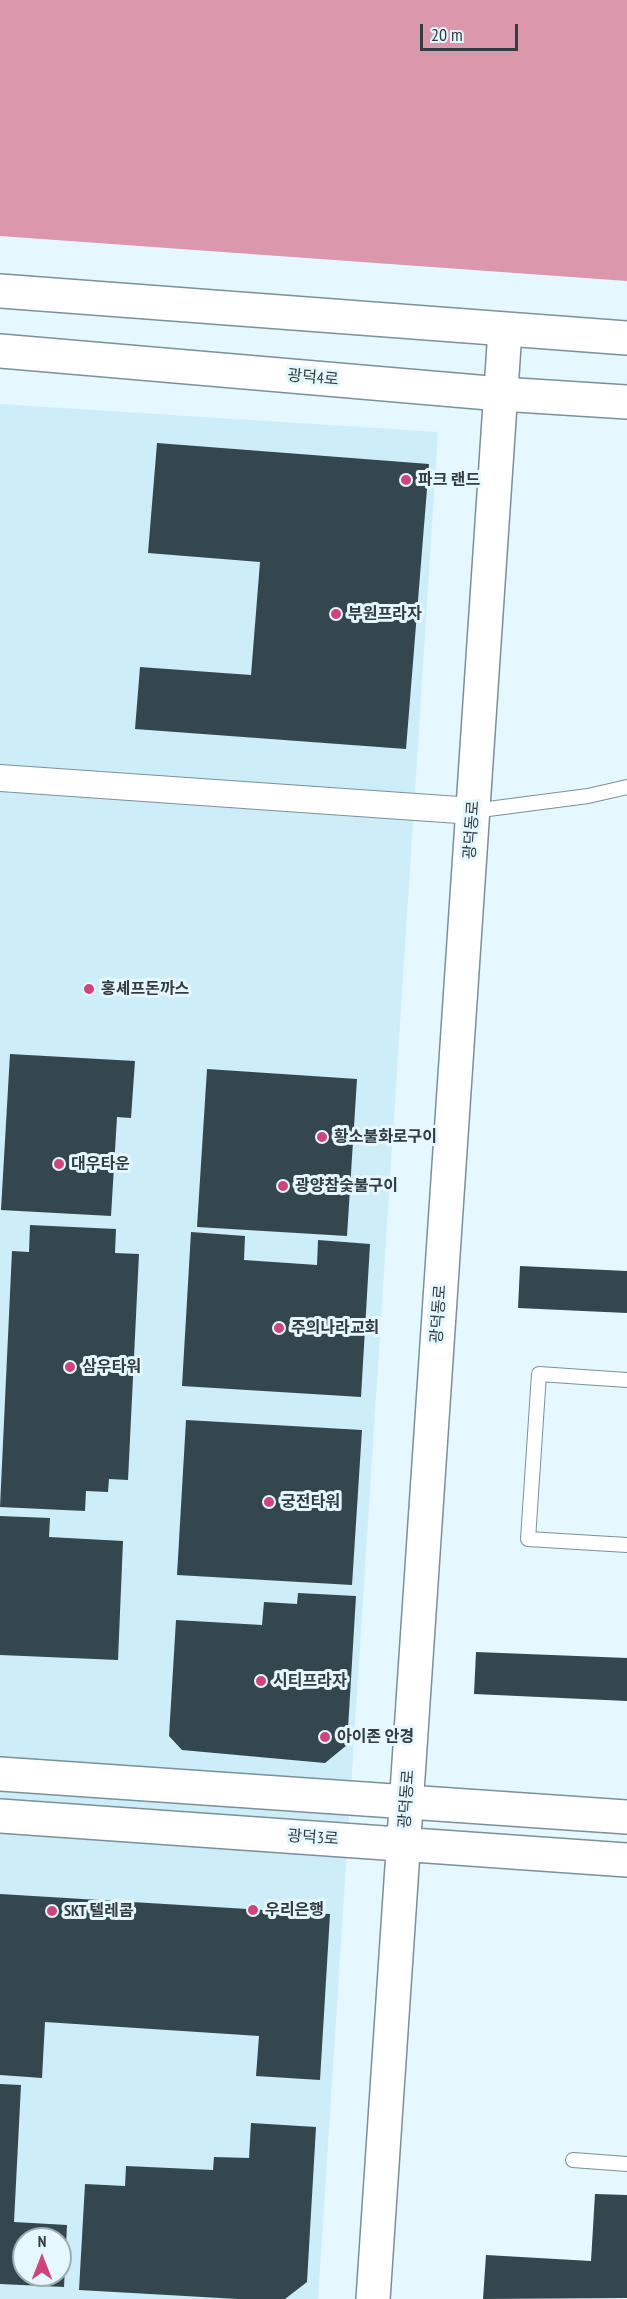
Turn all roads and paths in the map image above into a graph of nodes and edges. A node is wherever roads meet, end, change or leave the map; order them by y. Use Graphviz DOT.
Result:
graph roads {
  1 [pos="0,291"];
  2 [pos="505,330"];
  3 [pos="627,338"];
  4 [pos="0,351"];
  5 [pos="501,394"];
  6 [pos="627,402"];
  7 [pos="0,778"];
  8 [pos="627,787"];
  9 [pos="473,811"];
  10 [pos="627,1380"];
  11 [pos="627,1545"];
  12 [pos="0,1774"];
  13 [pos="407,1802"];
  14 [pos="0,1816"];
  15 [pos="627,1817"];
  16 [pos="404,1844"];
  17 [pos="627,1860"];
  18 [pos="573,2160"];
  19 [pos="627,2164"];
  20 [pos="373,2299"];
  1 -- 2 [label="street"];
  2 -- 3 [label="street"];
  2 -- 5 [label="street, 광덕동로"];
  4 -- 5 [label="street, 광덕4로"];
  5 -- 6 [label="street, 광덕4로"];
  5 -- 9 [label="street, 광덕동로"];
  7 -- 9 [label="street"];
  8 -- 9 [label="lane"];
  9 -- 13 [label="street, 광덕동로"];
  10 -- 11 [label="lane"];
  12 -- 13 [label="street"];
  13 -- 15 [label="street"];
  13 -- 16 [label="street, 광덕동로"];
  14 -- 16 [label="street, 광덕3로"];
  16 -- 17 [label="street, 광덕3로"];
  16 -- 20 [label="street, 광덕동로"];
  18 -- 19 [label="lane"];
}
